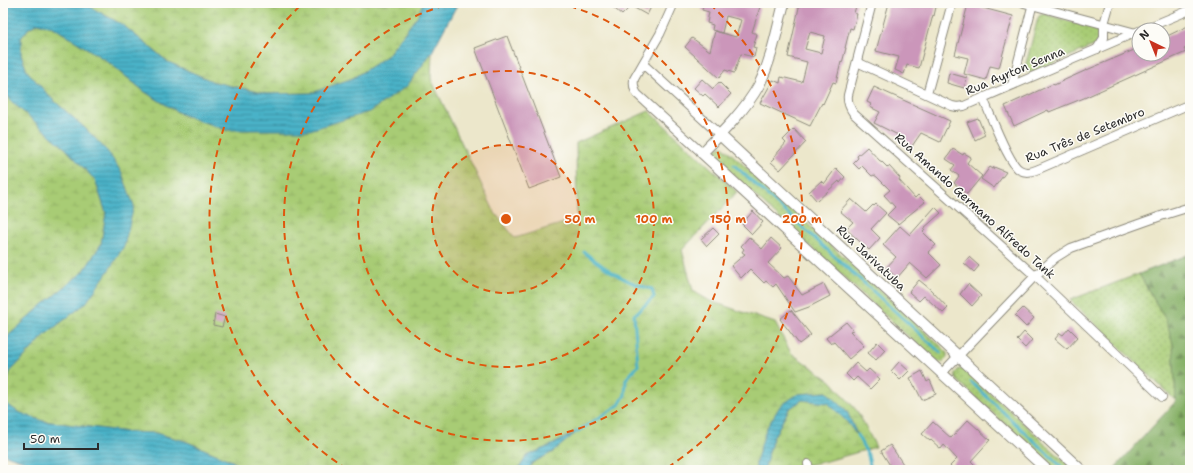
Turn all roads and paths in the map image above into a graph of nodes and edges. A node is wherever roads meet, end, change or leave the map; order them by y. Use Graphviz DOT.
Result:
graph roads {
  1 [pos="674,3"];
  2 [pos="784,3"];
  3 [pos="872,3"];
  4 [pos="952,3"];
  5 [pos="1024,3"];
  6 [pos="1110,3"];
  7 [pos="1033,4"];
  8 [pos="1190,10"];
  9 [pos="1161,22"];
  10 [pos="1104,24"];
  11 [pos="1131,29"];
  12 [pos="1131,34"];
  13 [pos="1097,49"];
  14 [pos="857,62"];
  15 [pos="643,64"];
  16 [pos="1012,86"];
  17 [pos="927,94"];
  18 [pos="983,98"];
  19 [pos="1190,104"];
  20 [pos="720,135"];
  21 [pos="702,153"];
  22 [pos="1190,207"];
  23 [pos="1035,276"];
  24 [pos="958,356"];
  25 [pos="942,373"];
  26 [pos="1162,397"];
  27 [pos="1047,470"];
  28 [pos="1081,470"];
  1 -- 15 [label="street"];
  2 -- 20 [label="street"];
  3 -- 14 [label="street, Rua Amando Germano Alfredo Tank"];
  4 -- 17 [label="street"];
  5 -- 7 [label="street"];
  6 -- 10 [label="street"];
  7 -- 10 [label="street"];
  7 -- 16 [label="street"];
  8 -- 9 [label="street, Rua Ayrton Senna"];
  10 -- 11 [label="street"];
  10 -- 13 [label="street"];
  12 -- 13 [label="street, Rua Ayrton Senna"];
  13 -- 16 [label="street, Rua Ayrton Senna"];
  14 -- 17 [label="street, Rua Ayrton Senna"];
  14 -- 23 [label="street, Rua Amando Germano Alfredo Tank"];
  15 -- 20 [label="street, Rua Jarivatuba"];
  15 -- 21 [label="street"];
  16 -- 18 [label="street, Rua Ayrton Senna"];
  17 -- 18 [label="street, Rua Ayrton Senna"];
  18 -- 19 [label="street, Rua Três de Setembro"];
  20 -- 21 [label="street"];
  20 -- 24 [label="street, Rua Jarivatuba"];
  21 -- 25 [label="street"];
  22 -- 23 [label="street"];
  23 -- 24 [label="street"];
  23 -- 26 [label="street, Rua Amando Germano Alfredo Tank"];
  24 -- 25 [label="street"];
  24 -- 28 [label="street, Rua Jarivatuba"];
  25 -- 27 [label="street"];
}
